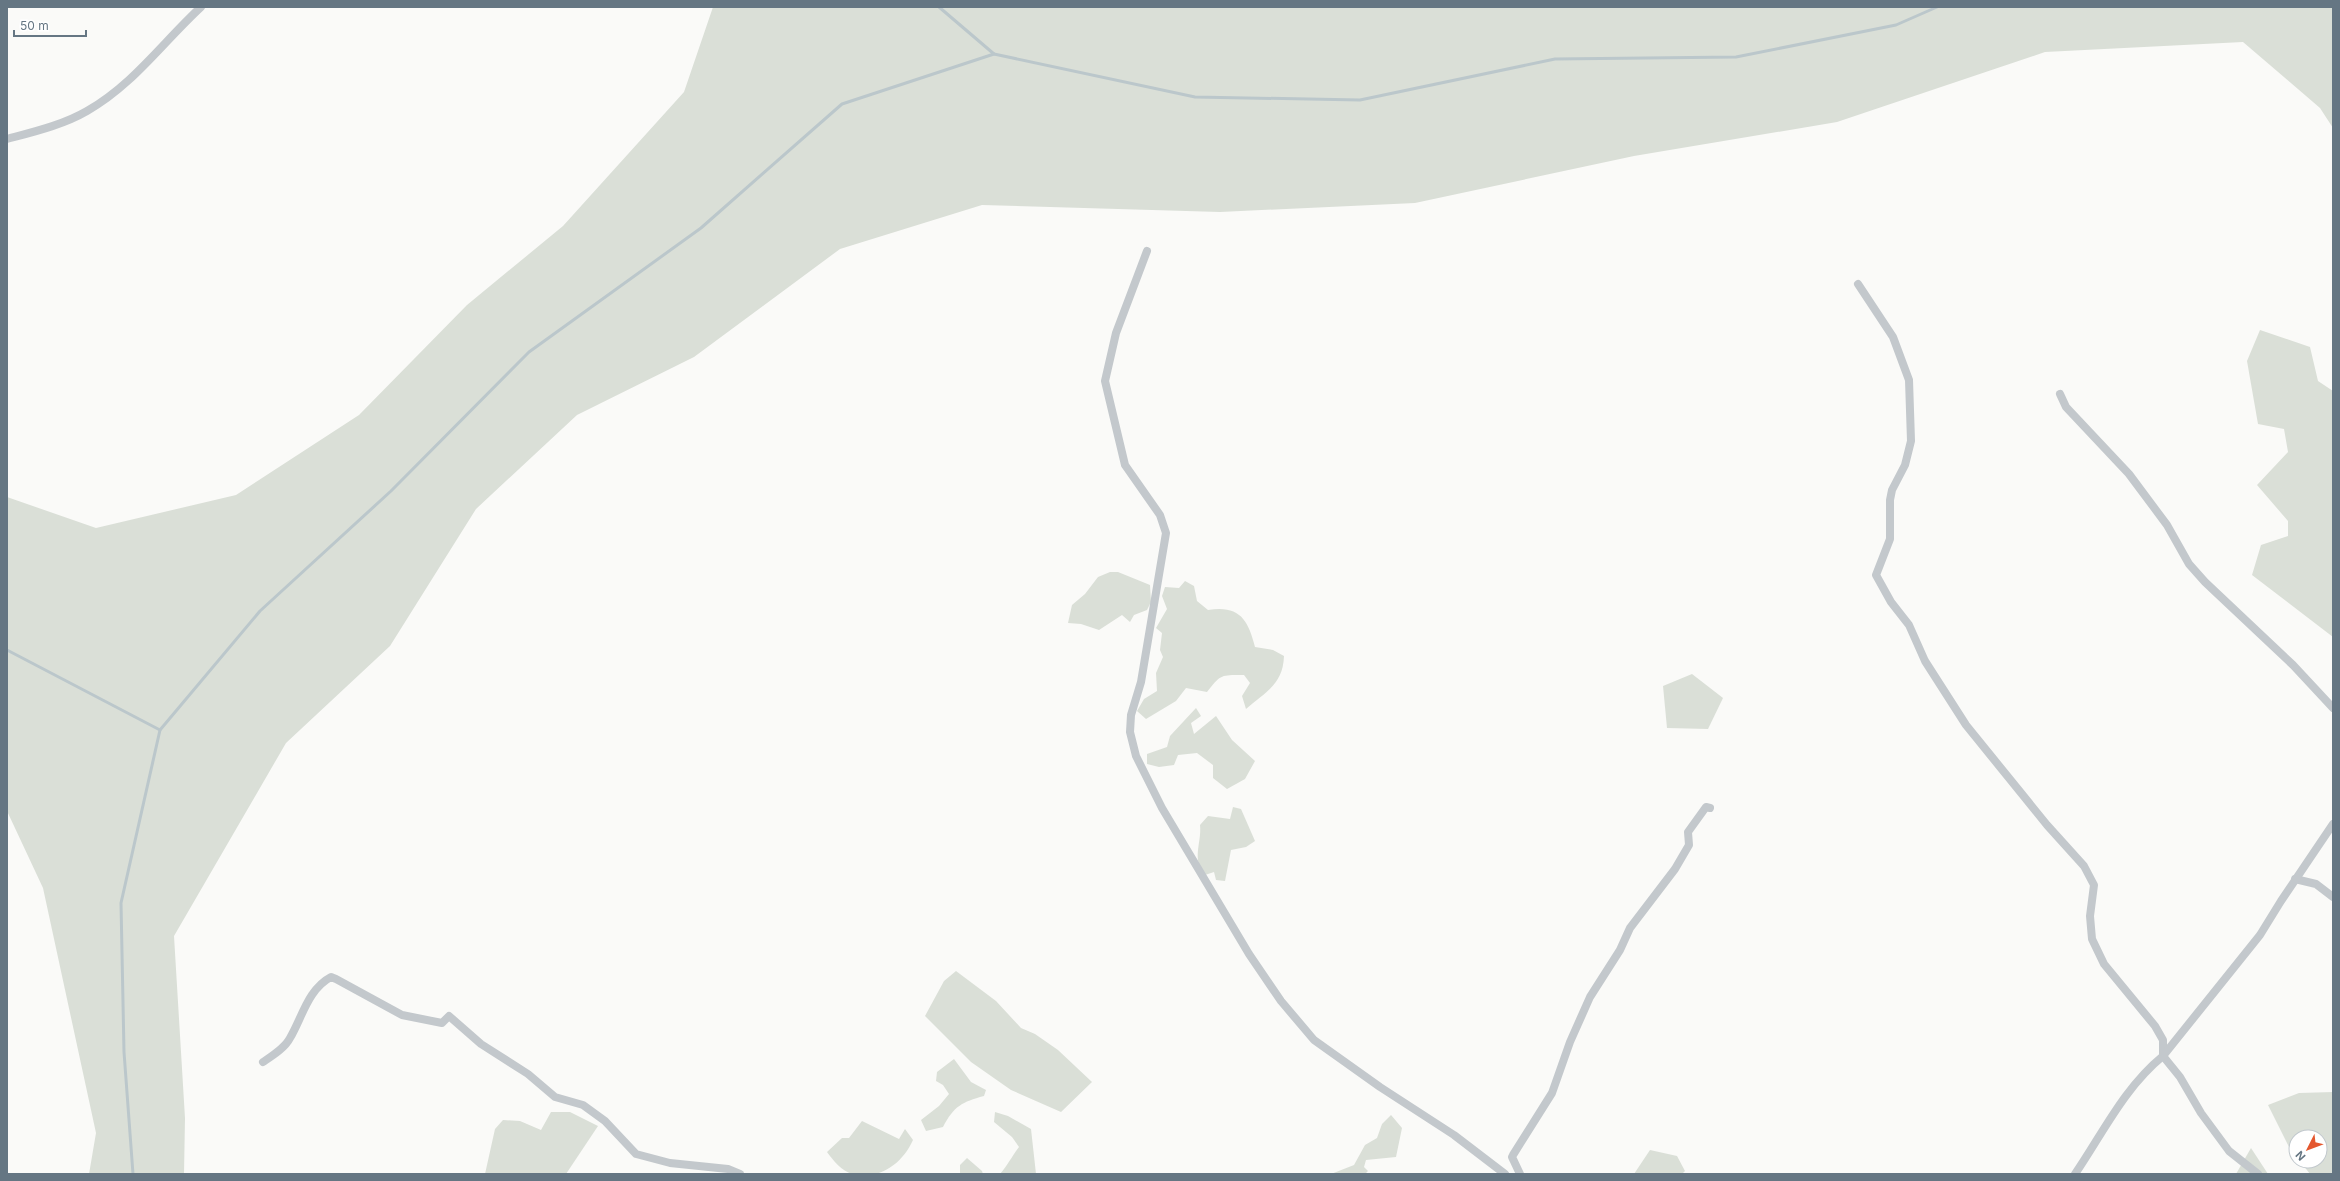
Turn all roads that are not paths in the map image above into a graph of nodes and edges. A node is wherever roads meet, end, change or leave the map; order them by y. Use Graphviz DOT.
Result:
graph roads {
  1 [pos="201,7"];
  2 [pos="7,139"];
  3 [pos="1147,251"];
  4 [pos="1858,284"];
  5 [pos="2060,394"];
  6 [pos="2333,708"];
  7 [pos="1710,808"];
  8 [pos="2333,824"];
  9 [pos="2295,879"];
  10 [pos="2333,897"];
  11 [pos="2163,1056"];
  12 [pos="263,1062"];
  13 [pos="740,1174"];
  14 [pos="1506,1174"];
  15 [pos="1520,1174"];
  16 [pos="2075,1174"];
  17 [pos="2258,1174"];
  1 -- 2 [label="street"];
  3 -- 14 [label="street"];
  4 -- 11 [label="street"];
  5 -- 6 [label="street"];
  7 -- 15 [label="street"];
  8 -- 9 [label="street"];
  9 -- 10 [label="street"];
  9 -- 11 [label="street"];
  11 -- 16 [label="street"];
  11 -- 17 [label="street"];
  12 -- 13 [label="street"];
}
